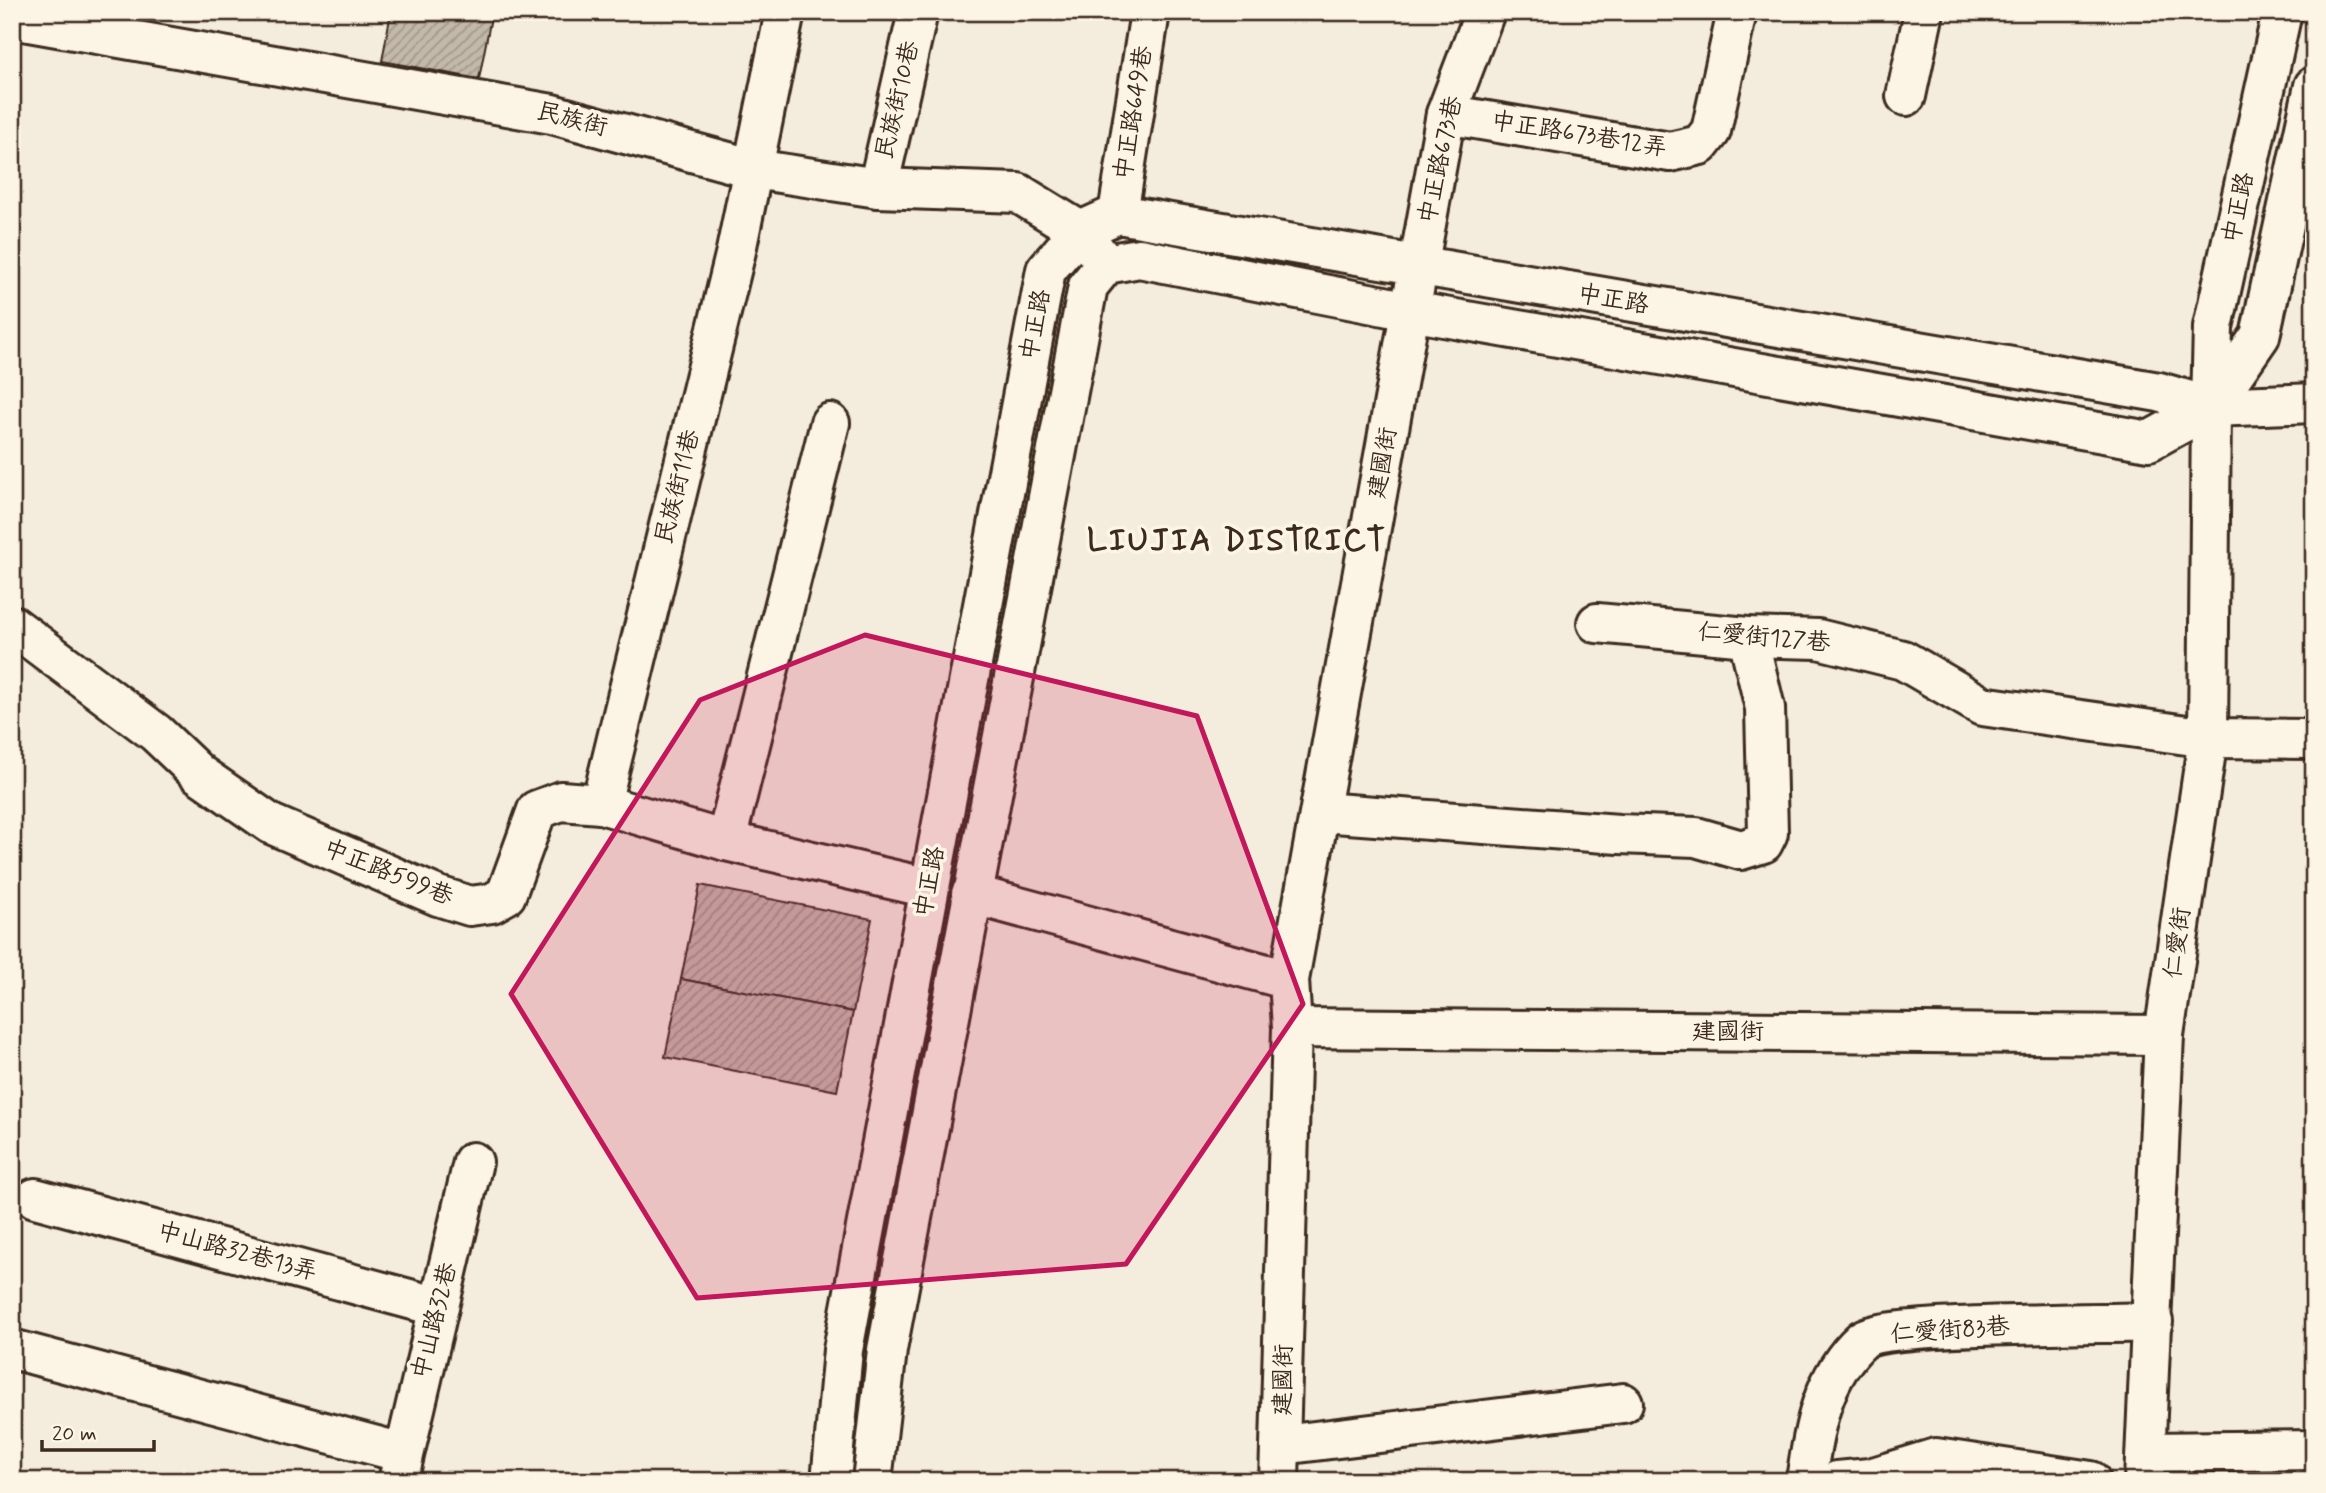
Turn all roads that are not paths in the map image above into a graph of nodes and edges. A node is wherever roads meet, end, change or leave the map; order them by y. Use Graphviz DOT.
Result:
graph roads {
  1 [pos="785,12"];
  2 [pos="918,12"];
  3 [pos="1150,12"];
  4 [pos="1485,12"];
  5 [pos="1737,12"];
  6 [pos="1924,12"];
  7 [pos="2283,12"];
  8 [pos="12,19"];
  9 [pos="2314,86"];
  10 [pos="1906,96"];
  11 [pos="1446,114"];
  12 [pos="754,169"];
  13 [pos="878,188"];
  14 [pos="1118,214"];
  15 [pos="1080,231"];
  16 [pos="1106,264"];
  17 [pos="1419,267"];
  18 [pos="1410,311"];
  19 [pos="2314,403"];
  20 [pos="2211,407"];
  21 [pos="830,423"];
  22 [pos="1597,623"];
  23 [pos="12,625"];
  24 [pos="1748,637"];
  25 [pos="2208,738"];
  26 [pos="2314,739"];
  27 [pos="601,804"];
  28 [pos="1321,812"];
  29 [pos="726,841"];
  30 [pos="929,888"];
  31 [pos="971,894"];
  32 [pos="1289,980"];
  33 [pos="1292,1028"];
  34 [pos="2164,1035"];
  35 [pos="473,1162"];
  36 [pos="35,1198"];
  37 [pos="439,1307"];
  38 [pos="2153,1322"];
  39 [pos="12,1349"];
  40 [pos="1623,1403"];
  41 [pos="2314,1450"];
  42 [pos="1281,1463"];
  43 [pos="2145,1466"];
  44 [pos="401,1467"];
  45 [pos="831,1481"];
  46 [pos="872,1481"];
  47 [pos="1806,1481"];
  48 [pos="1837,1481"];
  49 [pos="2091,1481"];
  1 -- 12 [label="main road, 民族街11巷"];
  2 -- 13 [label="main road, 民族街10巷"];
  3 -- 14 [label="main road, 中正路649巷"];
  4 -- 11 [label="main road, 中正路673巷"];
  5 -- 11 [label="main road, 中正路673巷12弄"];
  6 -- 10 [label="main road"];
  7 -- 20 [label="main road, 中正路"];
  8 -- 12 [label="main road, 民族街"];
  9 -- 20 [label="main road, 中正路"];
  11 -- 17 [label="main road, 中正路673巷"];
  12 -- 13 [label="main road, 民族街"];
  12 -- 27 [label="main road, 民族街11巷"];
  13 -- 15 [label="main road, 民族街"];
  14 -- 15 [label="main road, 中正路"];
  14 -- 17 [label="main road, 中正路"];
  15 -- 16 [label="main road, 民族街"];
  15 -- 30 [label="main road, 中正路"];
  16 -- 18 [label="main road, 中正路"];
  16 -- 31 [label="main road, 中正路"];
  17 -- 18 [label="main road, 中正路673巷"];
  17 -- 20 [label="main road, 中正路"];
  18 -- 20 [label="main road, 中正路"];
  18 -- 28 [label="main road, 建國街"];
  19 -- 20 [label="main road"];
  20 -- 25 [label="main road, 仁愛街"];
  21 -- 29 [label="main road"];
  22 -- 24 [label="main road, 仁愛街127巷"];
  23 -- 27 [label="main road, 中正路599巷"];
  24 -- 25 [label="main road, 仁愛街127巷"];
  24 -- 28 [label="main road"];
  25 -- 26 [label="main road, 仁愛街127巷"];
  25 -- 34 [label="main road, 仁愛街"];
  27 -- 29 [label="main road, 中正路599巷"];
  28 -- 32 [label="main road, 建國街"];
  29 -- 30 [label="main road, 中正路599巷"];
  30 -- 45 [label="main road, 中正路"];
  31 -- 32 [label="main road"];
  31 -- 46 [label="main road, 中正路"];
  32 -- 33 [label="main road, 建國街"];
  33 -- 34 [label="main road, 建國街"];
  33 -- 42 [label="main road, 建國街"];
  34 -- 38 [label="main road, 仁愛街"];
  35 -- 37 [label="main road, 中山路32巷"];
  36 -- 37 [label="main road, 中山路32巷13弄"];
  37 -- 44 [label="main road, 中山路32巷"];
  38 -- 43 [label="main road, 仁愛街"];
  38 -- 47 [label="main road, 仁愛街83巷"];
  39 -- 44 [label="main road"];
  40 -- 42 [label="main road"];
  41 -- 43 [label="main road"];
  48 -- 49 [label="main road"];
}
